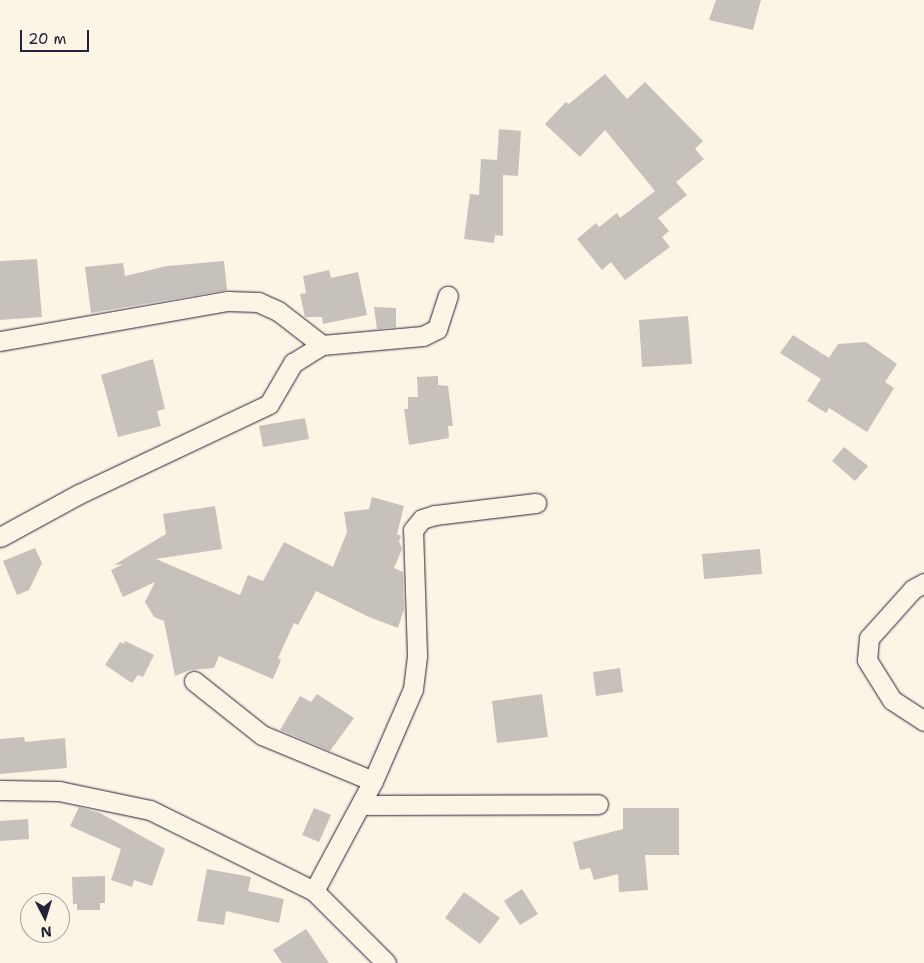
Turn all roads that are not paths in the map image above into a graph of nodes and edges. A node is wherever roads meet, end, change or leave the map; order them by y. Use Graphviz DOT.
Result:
graph roads {
  1 [pos="448,296"];
  2 [pos="0,341"];
  3 [pos="322,345"];
  4 [pos="536,503"];
  5 [pos="0,537"];
  6 [pos="924,583"];
  7 [pos="194,681"];
  8 [pos="924,721"];
  9 [pos="373,781"];
  10 [pos="0,790"];
  11 [pos="598,804"];
  12 [pos="361,805"];
  13 [pos="314,891"];
  14 [pos="386,963"];
  1 -- 3 [label="street"];
  2 -- 3 [label="street"];
  3 -- 5 [label="street"];
  4 -- 9 [label="street"];
  6 -- 8 [label="street"];
  7 -- 9 [label="street"];
  9 -- 12 [label="street"];
  10 -- 13 [label="street"];
  11 -- 12 [label="street"];
  12 -- 13 [label="street"];
  13 -- 14 [label="street"];
}
